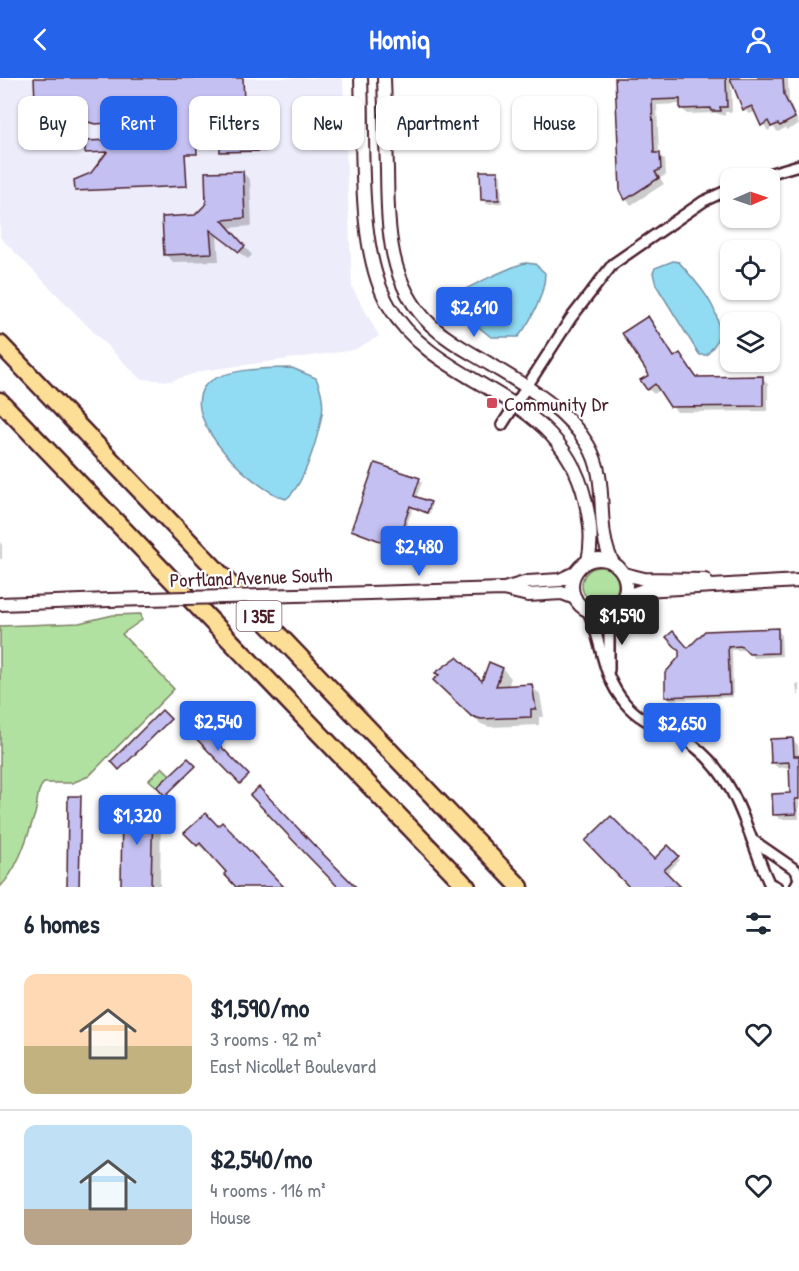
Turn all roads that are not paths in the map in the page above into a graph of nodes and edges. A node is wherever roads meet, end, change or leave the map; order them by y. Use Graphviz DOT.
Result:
graph roads {
  1 [pos="361,78"];
  2 [pos="384,78"];
  3 [pos="799,165"];
  4 [pos="780,170"];
  5 [pos="720,194"];
  6 [pos="0,344"];
  7 [pos="525,386"];
  8 [pos="0,401"];
  9 [pos="515,404"];
  10 [pos="502,425"];
  11 [pos="588,561"];
  12 [pos="613,563"];
  13 [pos="575,573"];
  14 [pos="624,574"];
  15 [pos="799,581"];
  16 [pos="742,583"];
  17 [pos="503,589"];
  18 [pos="624,597"];
  19 [pos="575,598"];
  20 [pos="0,604"];
  21 [pos="614,609"];
  22 [pos="588,611"];
  23 [pos="609,678"];
  24 [pos="754,841"];
  25 [pos="467,887"];
  26 [pos="520,887"];
  27 [pos="777,887"];
  28 [pos="795,887"];
  1 -- 9 [label="street"];
  2 -- 7 [label="street"];
  3 -- 4 [label="street"];
  5 -- 7 [label="street"];
  6 -- 26 [label="highway, I 35E"];
  7 -- 9 [label="street"];
  7 -- 12 [label="street"];
  8 -- 25 [label="highway, I 35E"];
  9 -- 10 [label="street"];
  9 -- 11 [label="street"];
  11 -- 12 [label="street"];
  11 -- 13 [label="street"];
  12 -- 14 [label="street"];
  13 -- 17 [label="street, Portland Avenue South"];
  13 -- 19 [label="street"];
  14 -- 16 [label="street"];
  14 -- 18 [label="street"];
  15 -- 16 [label="street"];
  16 -- 18 [label="street"];
  17 -- 19 [label="street, Portland Avenue South"];
  17 -- 20 [label="street, Portland Avenue South, bridge"];
  18 -- 21 [label="street"];
  19 -- 22 [label="street"];
  21 -- 22 [label="street"];
  21 -- 23 [label="street"];
  22 -- 23 [label="street"];
  23 -- 24 [label="street"];
  24 -- 27 [label="street"];
  24 -- 28 [label="street"];
}
